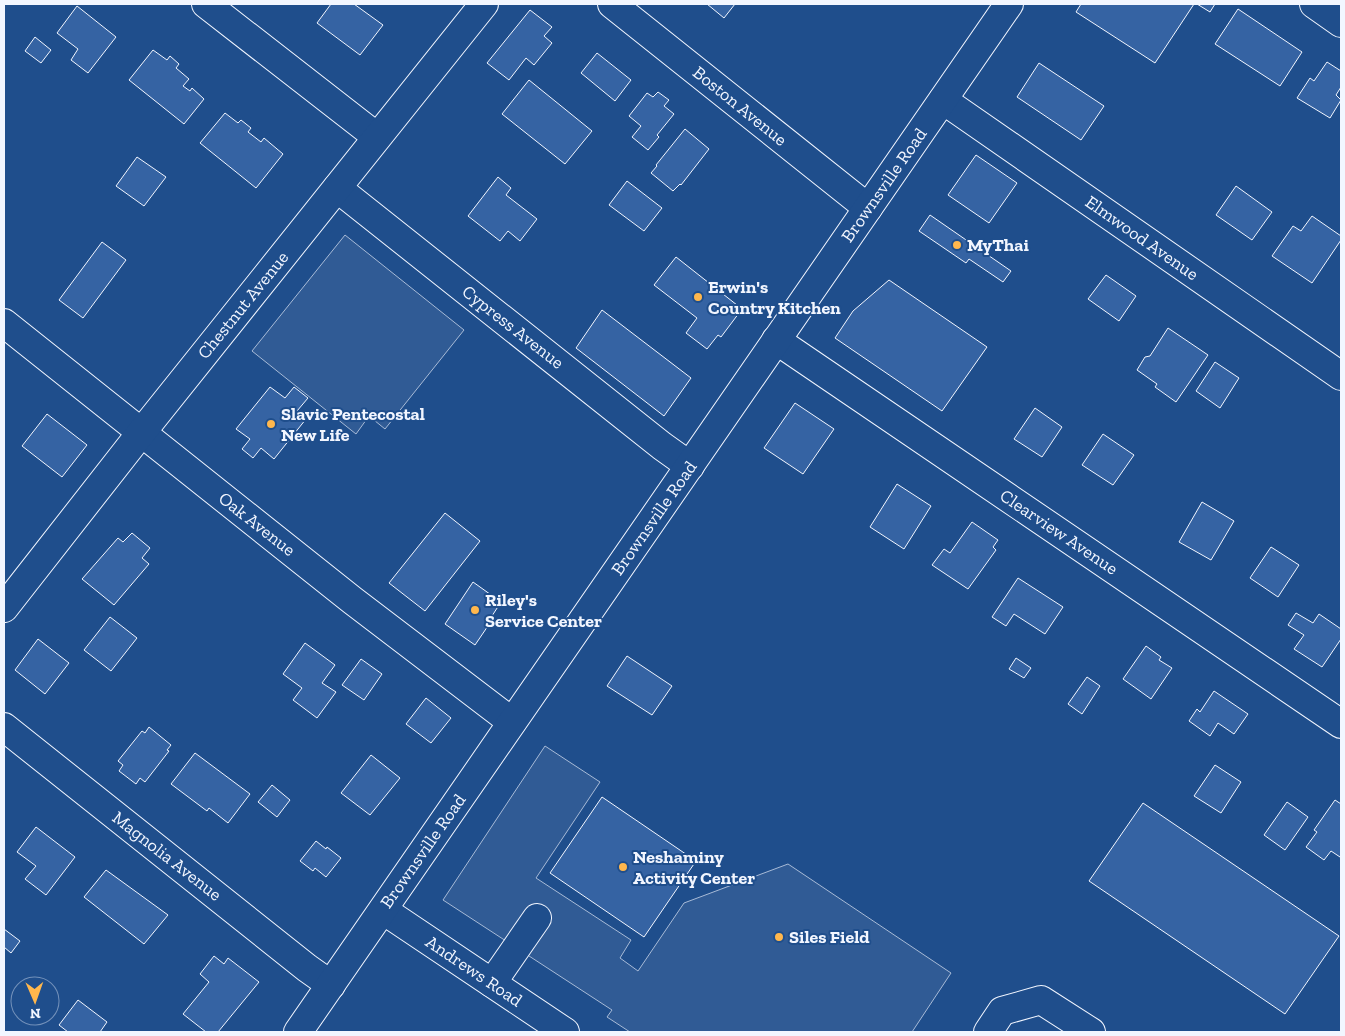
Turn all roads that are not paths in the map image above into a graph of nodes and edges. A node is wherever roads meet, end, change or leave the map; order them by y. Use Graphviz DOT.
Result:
graph roads {
  1 [pos="206,4"];
  2 [pos="484,4"];
  3 [pos="612,4"];
  4 [pos="1009,4"];
  5 [pos="1314,4"];
  6 [pos="1341,22"];
  7 [pos="942,100"];
  8 [pos="377,137"];
  9 [pos="337,188"];
  10 [pos="868,208"];
  11 [pos="4,323"];
  12 [pos="776,340"];
  13 [pos="1341,376"];
  14 [pos="141,433"];
  15 [pos="690,466"];
  16 [pos="4,608"];
  17 [pos="512,722"];
  18 [pos="1341,724"];
  19 [pos="4,727"];
  20 [pos="383,910"];
  21 [pos="538,918"];
  22 [pos="492,983"];
  23 [pos="331,985"];
  24 [pos="995,1021"];
  25 [pos="298,1032"];
  26 [pos="566,1032"];
  27 [pos="1091,1032"];
  1 -- 8 [label="street"];
  2 -- 8 [label="street, Chestnut Avenue"];
  3 -- 10 [label="street, Boston Avenue"];
  4 -- 7 [label="street, Brownsville Road"];
  5 -- 6 [label="street"];
  7 -- 10 [label="street, Brownsville Road"];
  7 -- 13 [label="street, Elmwood Avenue"];
  8 -- 9 [label="street, Chestnut Avenue"];
  9 -- 14 [label="street, Chestnut Avenue"];
  9 -- 15 [label="street, Cypress Avenue"];
  10 -- 12 [label="street, Brownsville Road"];
  11 -- 14 [label="street, Oak Avenue"];
  12 -- 15 [label="street, Brownsville Road"];
  12 -- 18 [label="street, Clearview Avenue"];
  14 -- 16 [label="street, Chestnut Avenue"];
  14 -- 17 [label="street, Oak Avenue"];
  15 -- 17 [label="street, Brownsville Road"];
  17 -- 20 [label="street, Brownsville Road"];
  19 -- 23 [label="street, Magnolia Avenue"];
  20 -- 22 [label="street, Andrews Road"];
  20 -- 23 [label="street, Brownsville Road"];
  21 -- 22 [label="street"];
  22 -- 26 [label="street, Andrews Road"];
  23 -- 25 [label="street, Brownsville Road"];
  24 -- 27 [label="street"];
}
